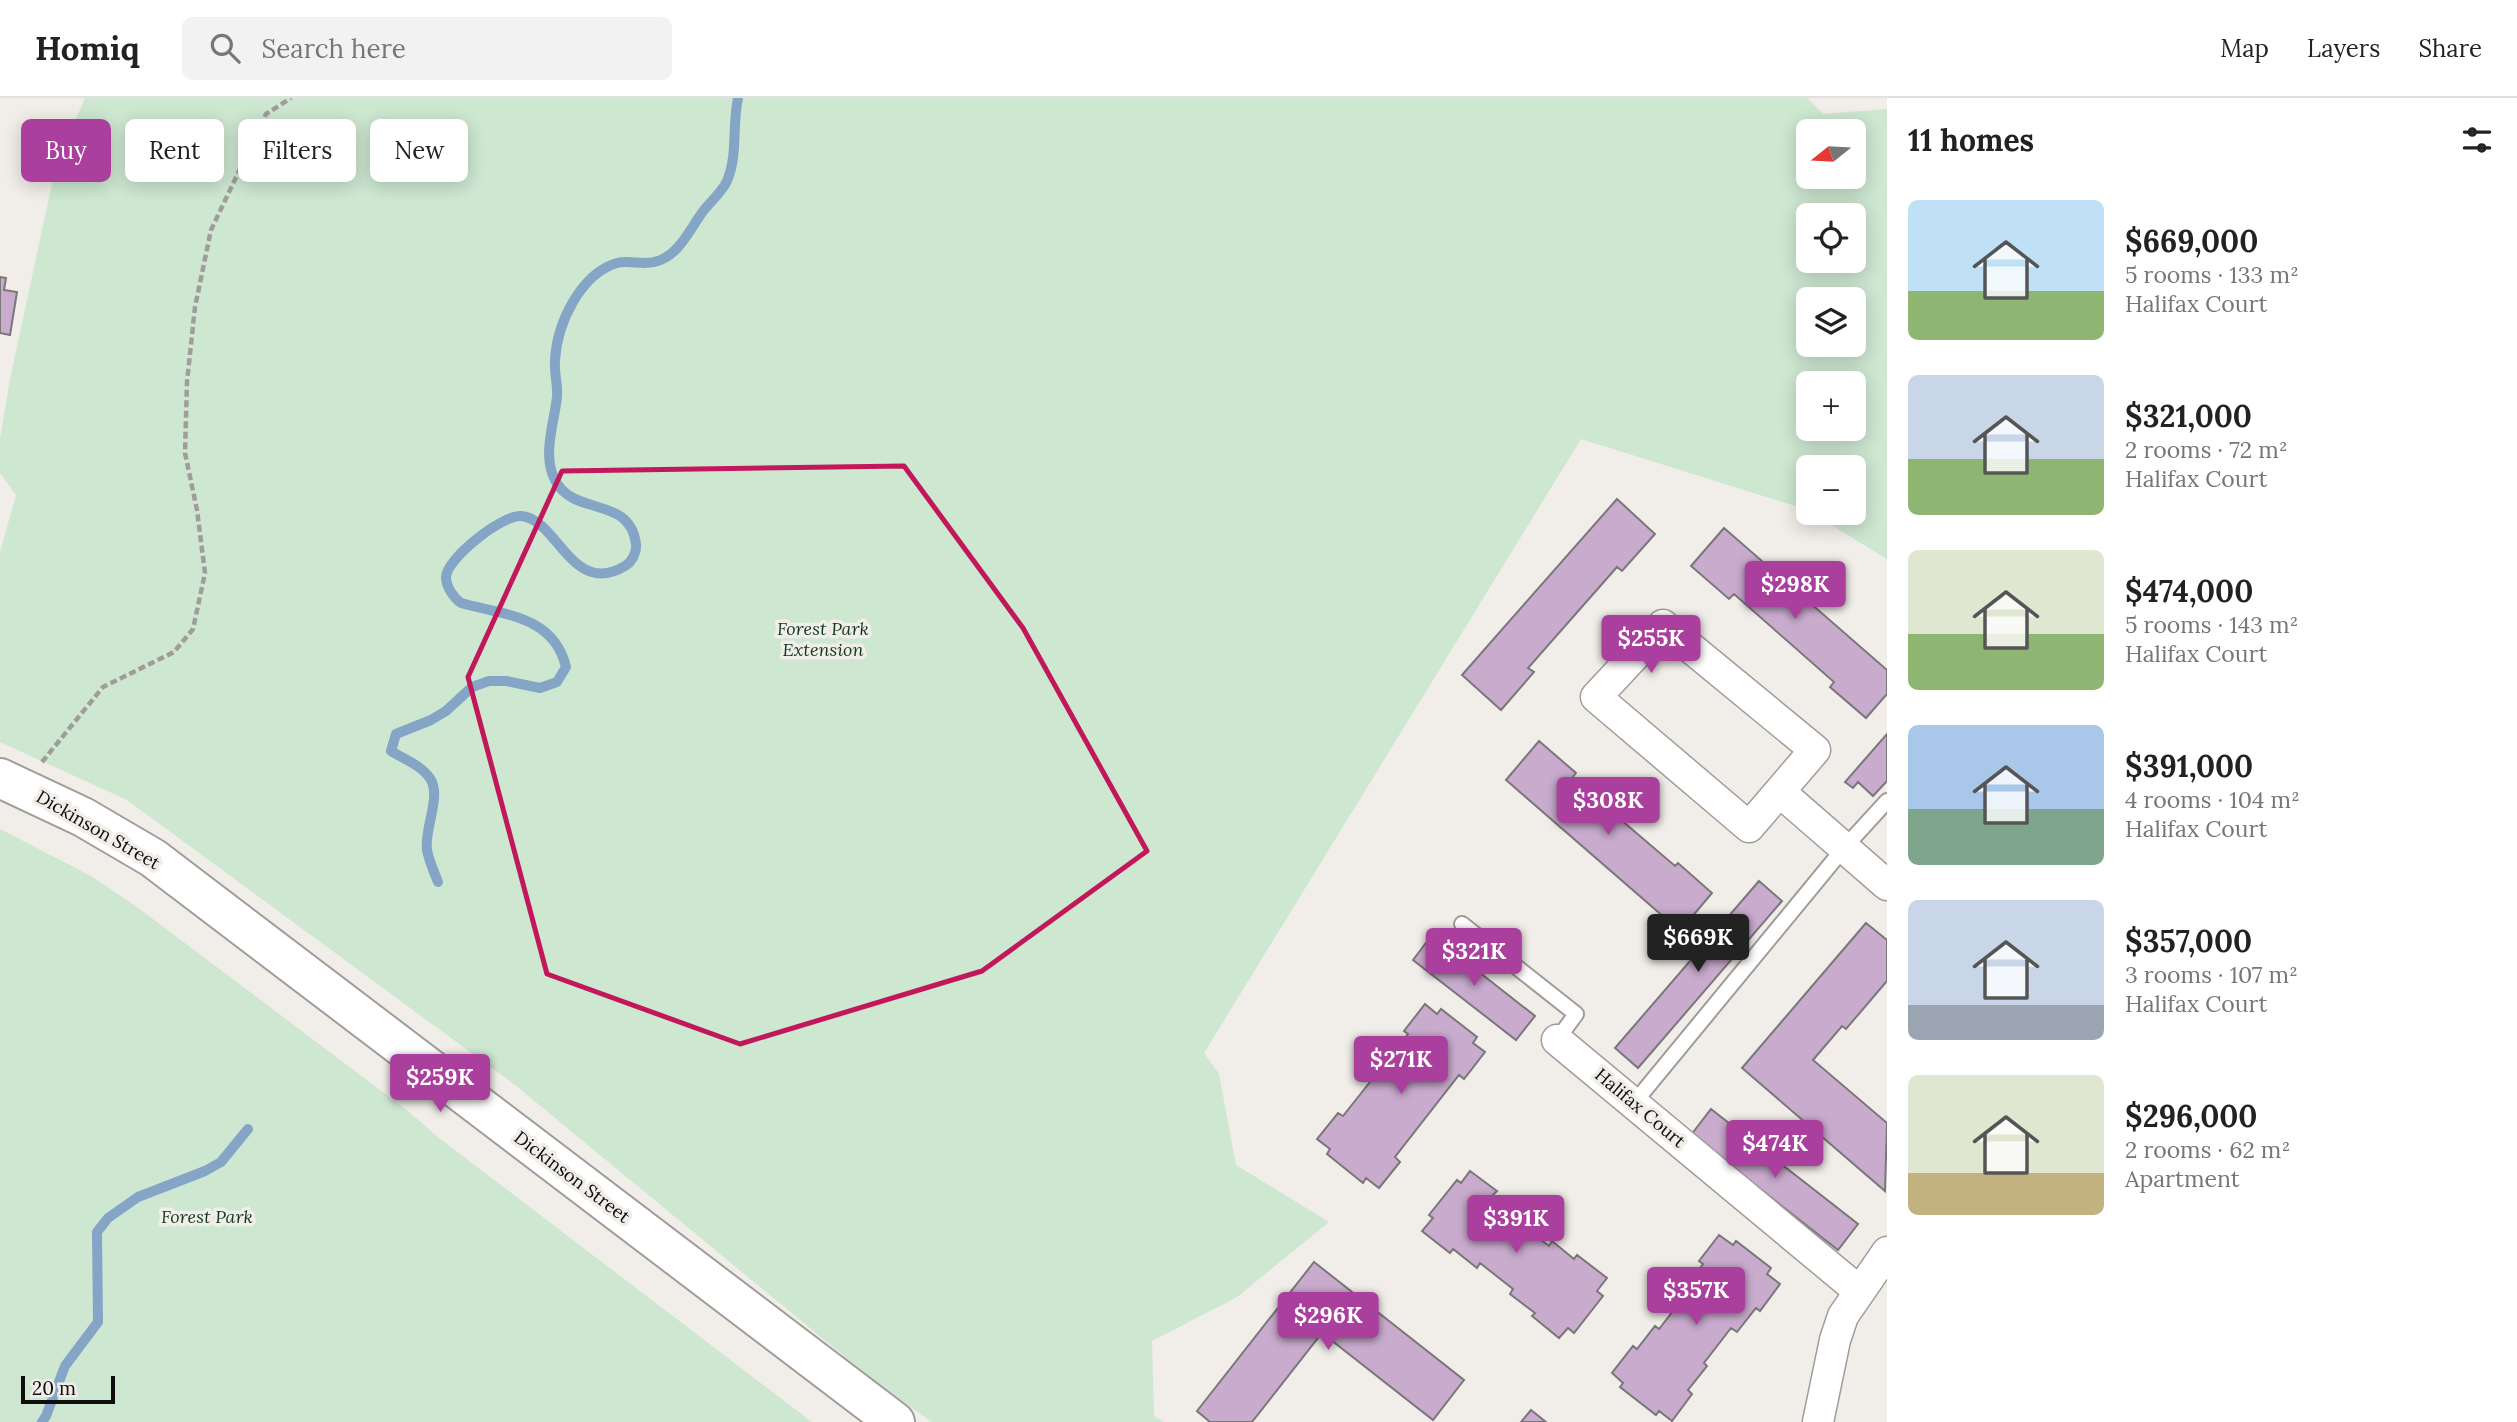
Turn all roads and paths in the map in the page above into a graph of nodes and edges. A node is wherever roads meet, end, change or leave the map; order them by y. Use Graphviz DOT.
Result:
graph roads {
  1 [pos="291,98"];
  2 [pos="11,783"];
  3 [pos="1780,792"];
  4 [pos="1887,801"];
  5 [pos="1844,848"];
  6 [pos="1887,884"];
  7 [pos="1462,924"];
  8 [pos="1557,1040"];
  9 [pos="1634,1103"];
  10 [pos="1887,1252"];
  11 [pos="1859,1291"];
  12 [pos="895,1422"];
  13 [pos="1818,1422"];
  1 -- 2 [label="path"];
  2 -- 12 [label="main road, Dickinson Street"];
  3 -- 3 [label="street"];
  3 -- 5 [label="street"];
  4 -- 5 [label="lane"];
  5 -- 6 [label="street"];
  5 -- 9 [label="lane"];
  7 -- 8 [label="lane, Halifax Court"];
  8 -- 9 [label="street, Halifax Court"];
  9 -- 11 [label="street, Halifax Court"];
  10 -- 11 [label="street"];
  11 -- 13 [label="street"];
}
